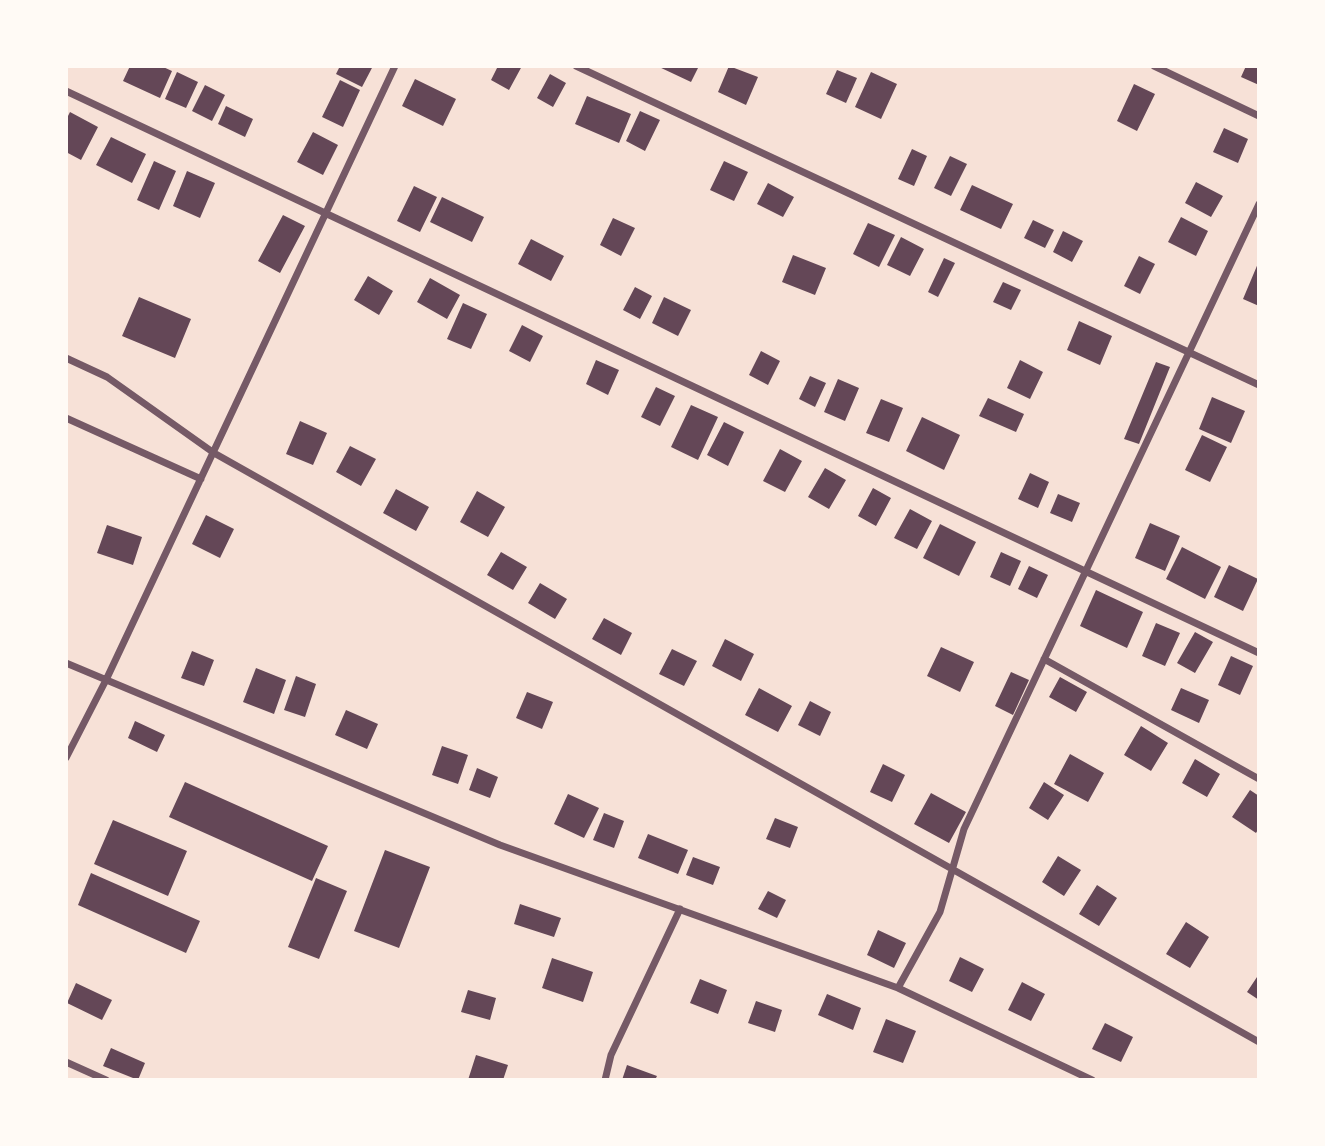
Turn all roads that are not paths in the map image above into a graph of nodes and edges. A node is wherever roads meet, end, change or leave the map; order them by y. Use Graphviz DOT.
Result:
graph roads {
  1 [pos="395,66"];
  2 [pos="576,66"];
  3 [pos="1154,66"];
  4 [pos="66,91"];
  5 [pos="1259,116"];
  6 [pos="1259,204"];
  7 [pos="324,214"];
  8 [pos="1189,352"];
  9 [pos="66,358"];
  10 [pos="1259,385"];
  11 [pos="66,418"];
  12 [pos="214,453"];
  13 [pos="201,479"];
  14 [pos="1084,571"];
  15 [pos="1259,653"];
  16 [pos="1044,659"];
  17 [pos="66,663"];
  18 [pos="106,680"];
  19 [pos="66,758"];
  20 [pos="1259,779"];
  21 [pos="952,867"];
  22 [pos="680,909"];
  23 [pos="898,988"];
  24 [pos="1259,1042"];
  25 [pos="66,1062"];
  26 [pos="106,1080"];
  27 [pos="605,1080"];
  28 [pos="1092,1080"];
  1 -- 7 [label="street"];
  2 -- 8 [label="street"];
  3 -- 5 [label="street"];
  4 -- 7 [label="street"];
  6 -- 8 [label="street"];
  7 -- 12 [label="street"];
  7 -- 14 [label="street"];
  8 -- 10 [label="street"];
  8 -- 14 [label="street"];
  9 -- 12 [label="street"];
  11 -- 13 [label="street"];
  12 -- 13 [label="street"];
  12 -- 21 [label="street"];
  13 -- 18 [label="street"];
  14 -- 15 [label="street"];
  14 -- 16 [label="street"];
  16 -- 20 [label="street"];
  16 -- 21 [label="street"];
  17 -- 18 [label="street"];
  18 -- 19 [label="street"];
  18 -- 22 [label="street"];
  21 -- 23 [label="street"];
  21 -- 24 [label="street"];
  22 -- 23 [label="street"];
  22 -- 27 [label="street"];
  23 -- 28 [label="street"];
  25 -- 26 [label="street"];
}
